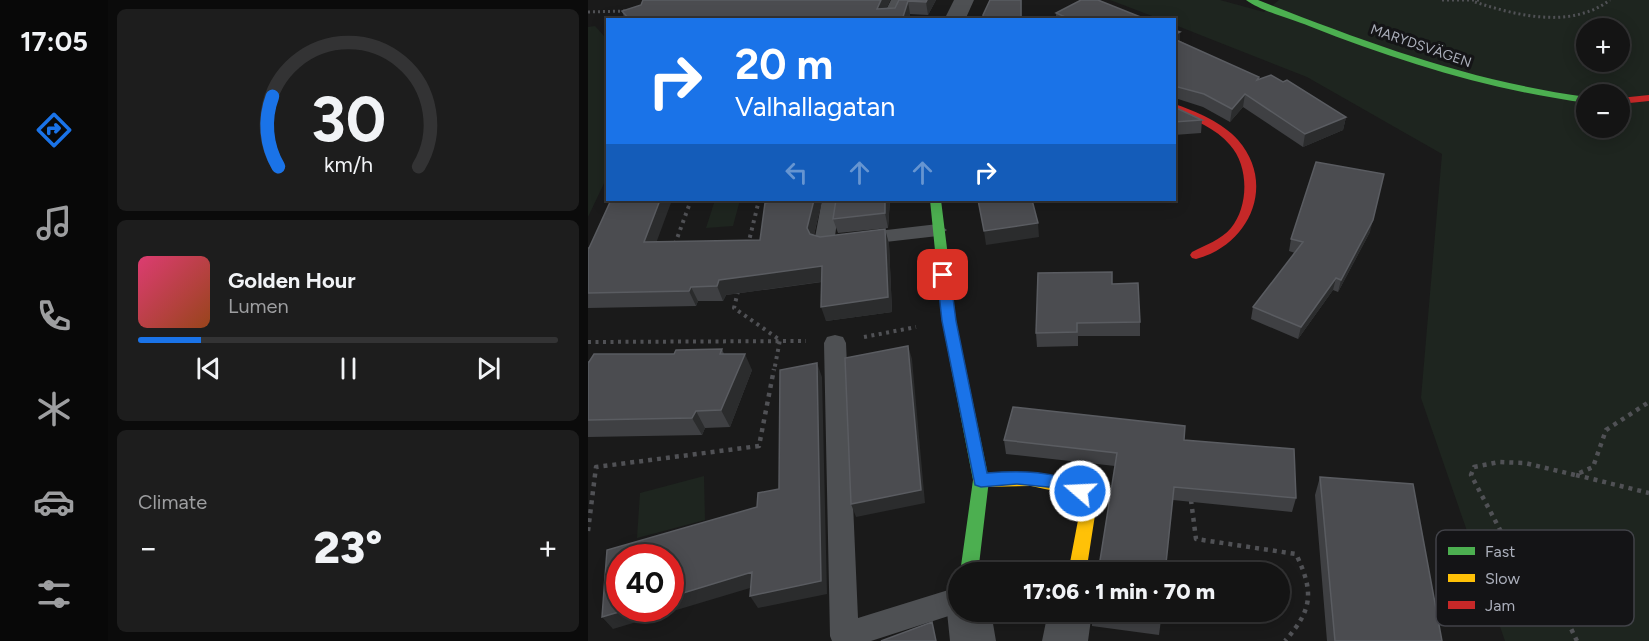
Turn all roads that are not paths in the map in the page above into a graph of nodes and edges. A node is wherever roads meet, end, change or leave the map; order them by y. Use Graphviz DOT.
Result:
graph roads {
  1 [pos="898,0"];
  2 [pos="964,0"];
  3 [pos="1250,0"];
  4 [pos="889,18"];
  5 [pos="955,18"];
  6 [pos="1649,98"];
  7 [pos="1576,99"];
  8 [pos="1630,100"];
  9 [pos="1176,108"];
  10 [pos="831,201"];
  11 [pos="935,201"];
  12 [pos="938,230"];
  13 [pos="1196,255"];
  14 [pos="835,343"];
  15 [pos="981,480"];
  16 [pos="970,562"];
  17 [pos="1079,562"];
  18 [pos="948,603"];
  19 [pos="970,622"];
  20 [pos="1068,622"];
  21 [pos="973,641"];
  22 [pos="1065,641"];
  1 -- 4 [label="lane"];
  2 -- 5 [label="street"];
  3 -- 7 [label="street, MARYDSVÄGEN"];
  6 -- 8 [label="street"];
  9 -- 13 [label="street"];
  10 -- 12 [label="lane"];
  11 -- 12 [label="street"];
  12 -- 15 [label="street"];
  14 -- 18 [label="lane"];
  15 -- 16 [label="street"];
  15 -- 17 [label="street"];
  19 -- 21 [label="street"];
  20 -- 22 [label="street"];
}
